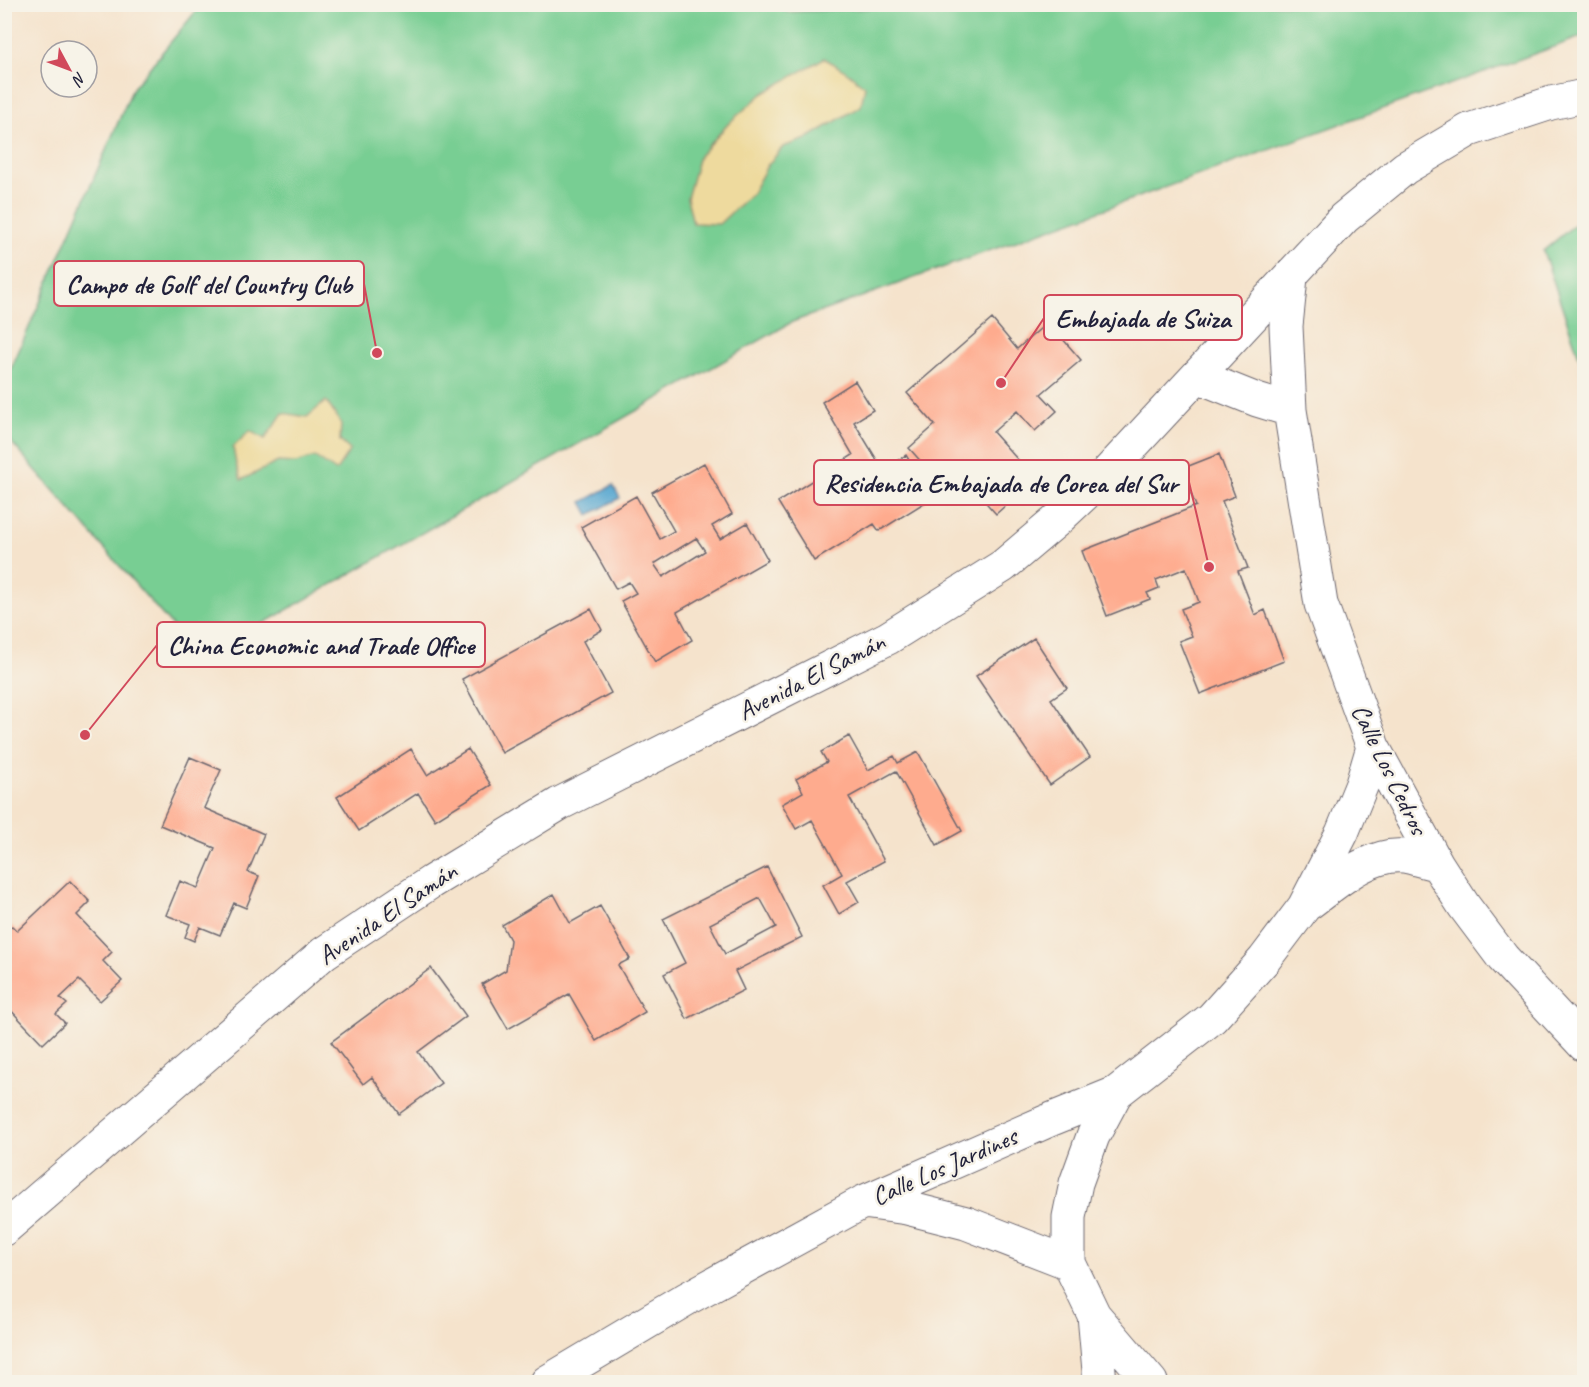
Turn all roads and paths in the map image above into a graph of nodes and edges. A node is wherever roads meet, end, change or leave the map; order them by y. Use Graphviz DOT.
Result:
graph roads {
  1 [pos="1584,96"];
  2 [pos="1291,277"];
  3 [pos="1197,376"];
  4 [pos="1290,410"];
  5 [pos="1373,747"];
  6 [pos="1437,864"];
  7 [pos="1304,907"];
  8 [pos="1584,1044"];
  9 [pos="1116,1093"];
  10 [pos="863,1202"];
  11 [pos="4,1230"];
  12 [pos="1069,1263"];
  13 [pos="1094,1315"];
  14 [pos="547,1383"];
  15 [pos="1100,1383"];
  16 [pos="1151,1383"];
  1 -- 2 [label="street, Avenida El Samán"];
  2 -- 3 [label="street, Avenida El Samán"];
  2 -- 4 [label="street, Calle Los Cedros"];
  3 -- 4 [label="street"];
  3 -- 11 [label="street, Avenida El Samán"];
  4 -- 5 [label="street, Calle Los Cedros"];
  5 -- 6 [label="street, Calle Los Cedros"];
  5 -- 7 [label="street, Calle Los Jardines"];
  6 -- 7 [label="street, Calle Los Jardines"];
  6 -- 8 [label="street, Calle Los Cedros"];
  7 -- 9 [label="street, Calle Los Jardines"];
  9 -- 10 [label="street, Calle Los Jardines"];
  9 -- 12 [label="street"];
  10 -- 12 [label="street"];
  10 -- 14 [label="street, Calle Los Jardines"];
  12 -- 13 [label="street"];
  13 -- 15 [label="street"];
  13 -- 16 [label="street"];
}
